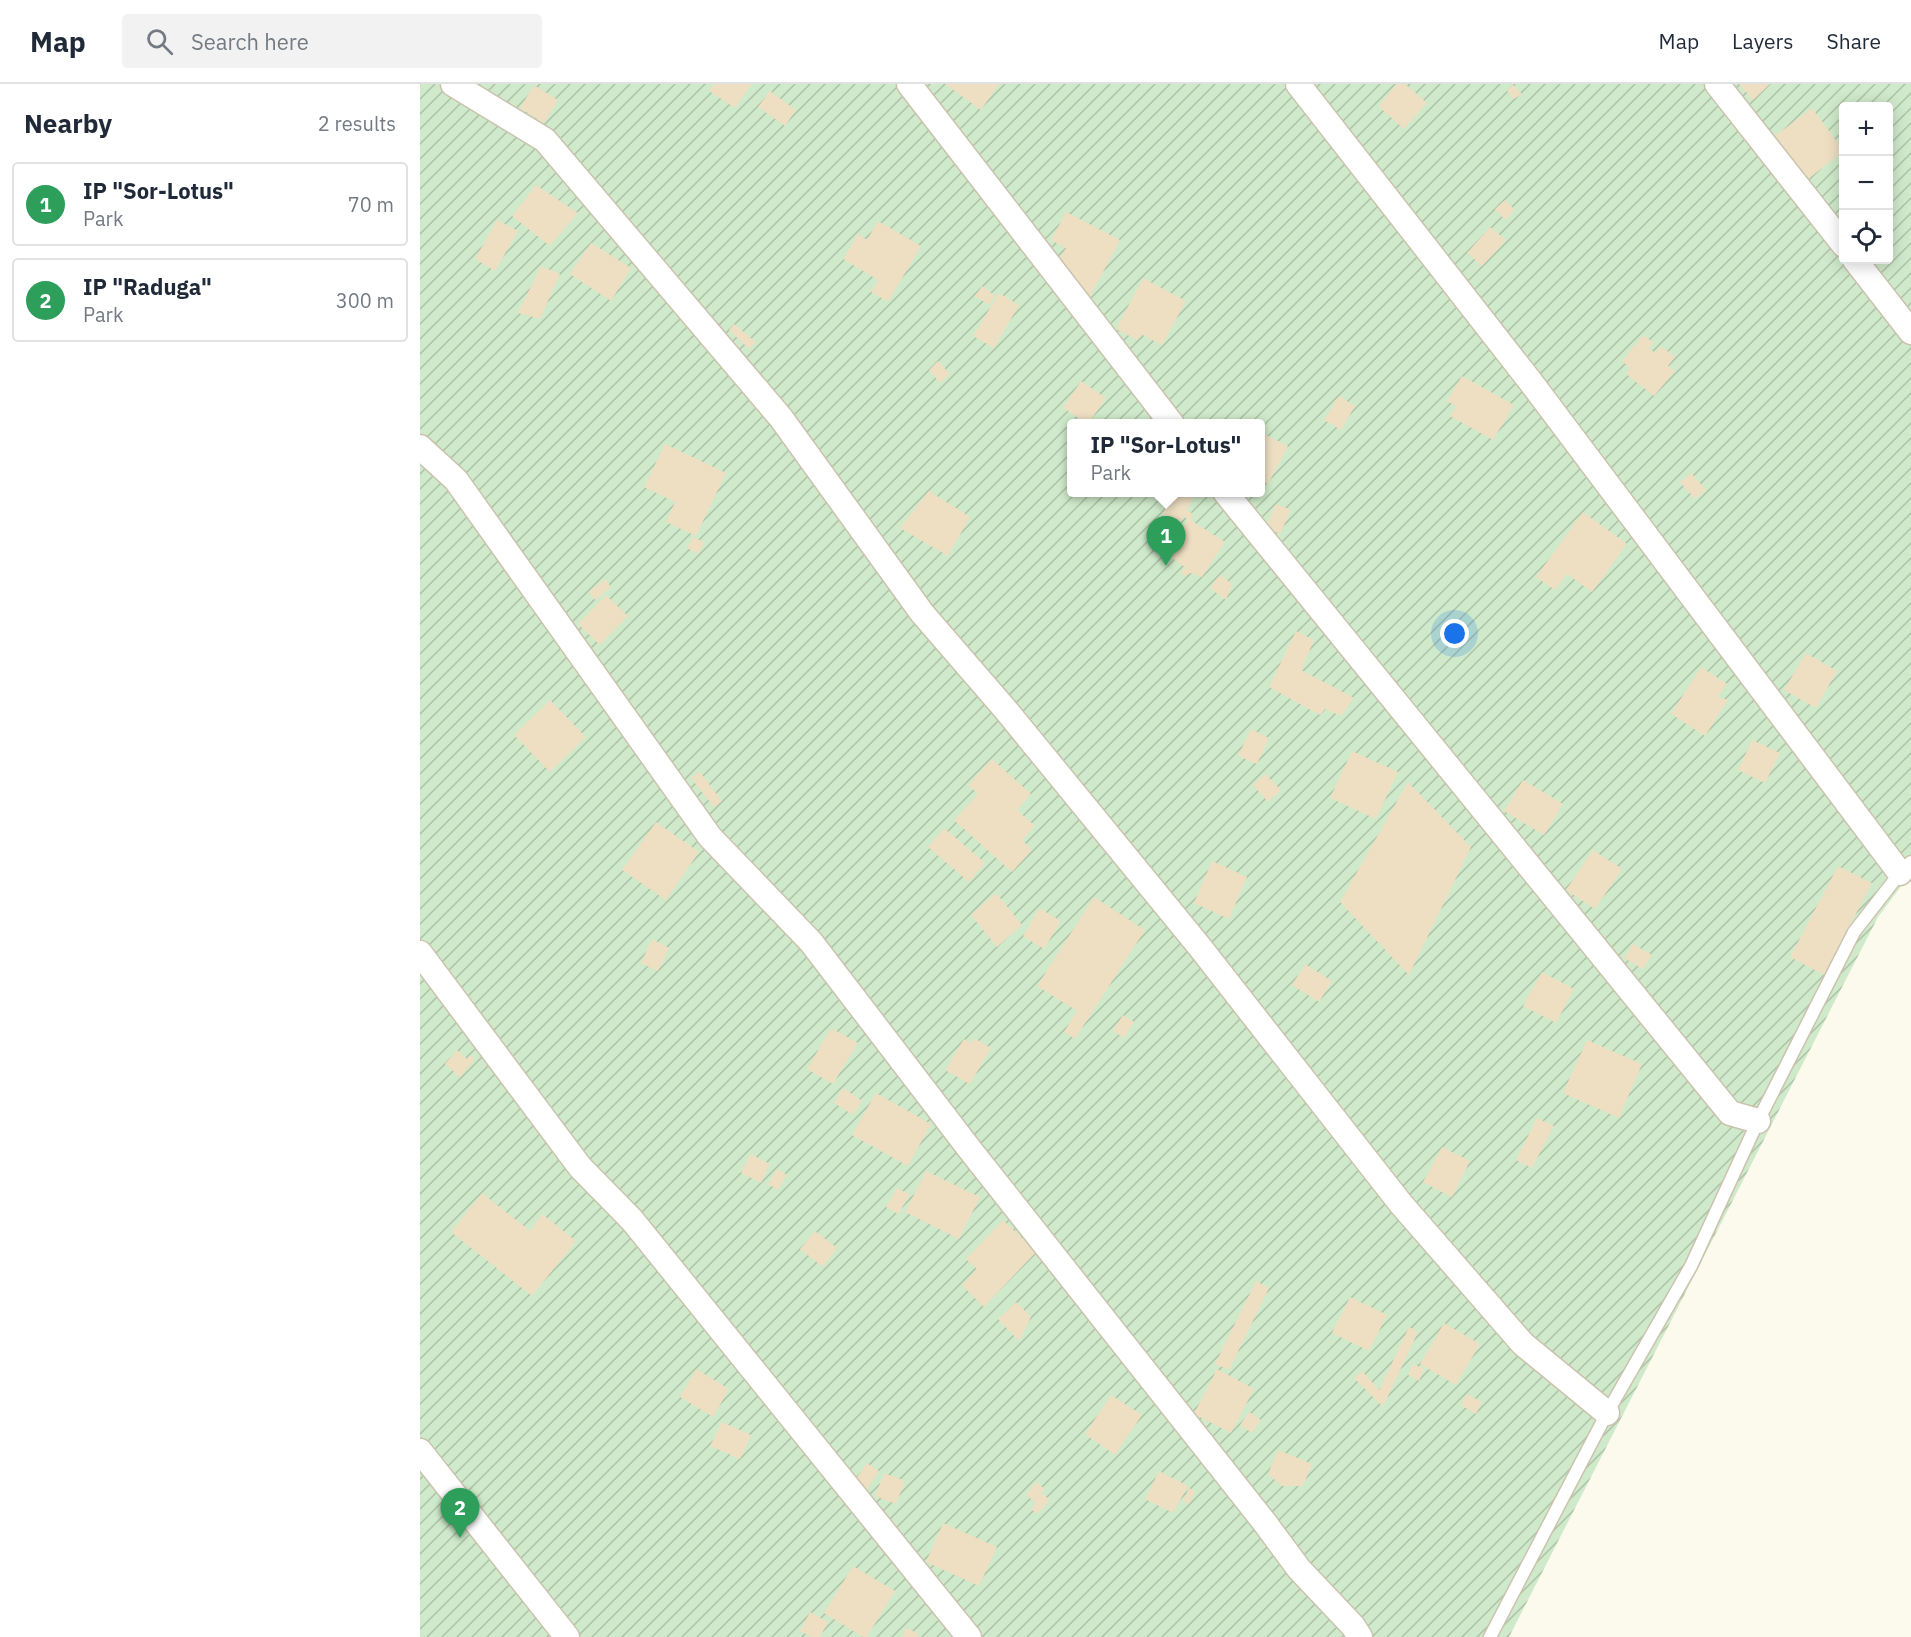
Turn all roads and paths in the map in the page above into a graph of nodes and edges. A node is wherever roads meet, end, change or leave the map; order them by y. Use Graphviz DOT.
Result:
graph roads {
  1 [pos="453,84"];
  2 [pos="909,84"];
  3 [pos="1298,84"];
  4 [pos="1717,84"];
  5 [pos="1839,239"];
  6 [pos="1857,264"];
  7 [pos="1911,332"];
  8 [pos="1169,419"];
  9 [pos="420,447"];
  10 [pos="1229,497"];
  11 [pos="1906,867"];
  12 [pos="420,953"];
  13 [pos="1758,1121"];
  14 [pos="1607,1413"];
  15 [pos="420,1451"];
  16 [pos="567,1637"];
  17 [pos="969,1637"];
  18 [pos="1360,1637"];
  19 [pos="1490,1637"];
  1 -- 14 [label="street"];
  2 -- 8 [label="street"];
  3 -- 11 [label="street"];
  4 -- 5 [label="street"];
  6 -- 7 [label="street"];
  9 -- 18 [label="street"];
  10 -- 13 [label="street"];
  11 -- 13 [label="lane"];
  12 -- 17 [label="street"];
  13 -- 14 [label="lane"];
  14 -- 19 [label="lane"];
  15 -- 16 [label="street"];
}
